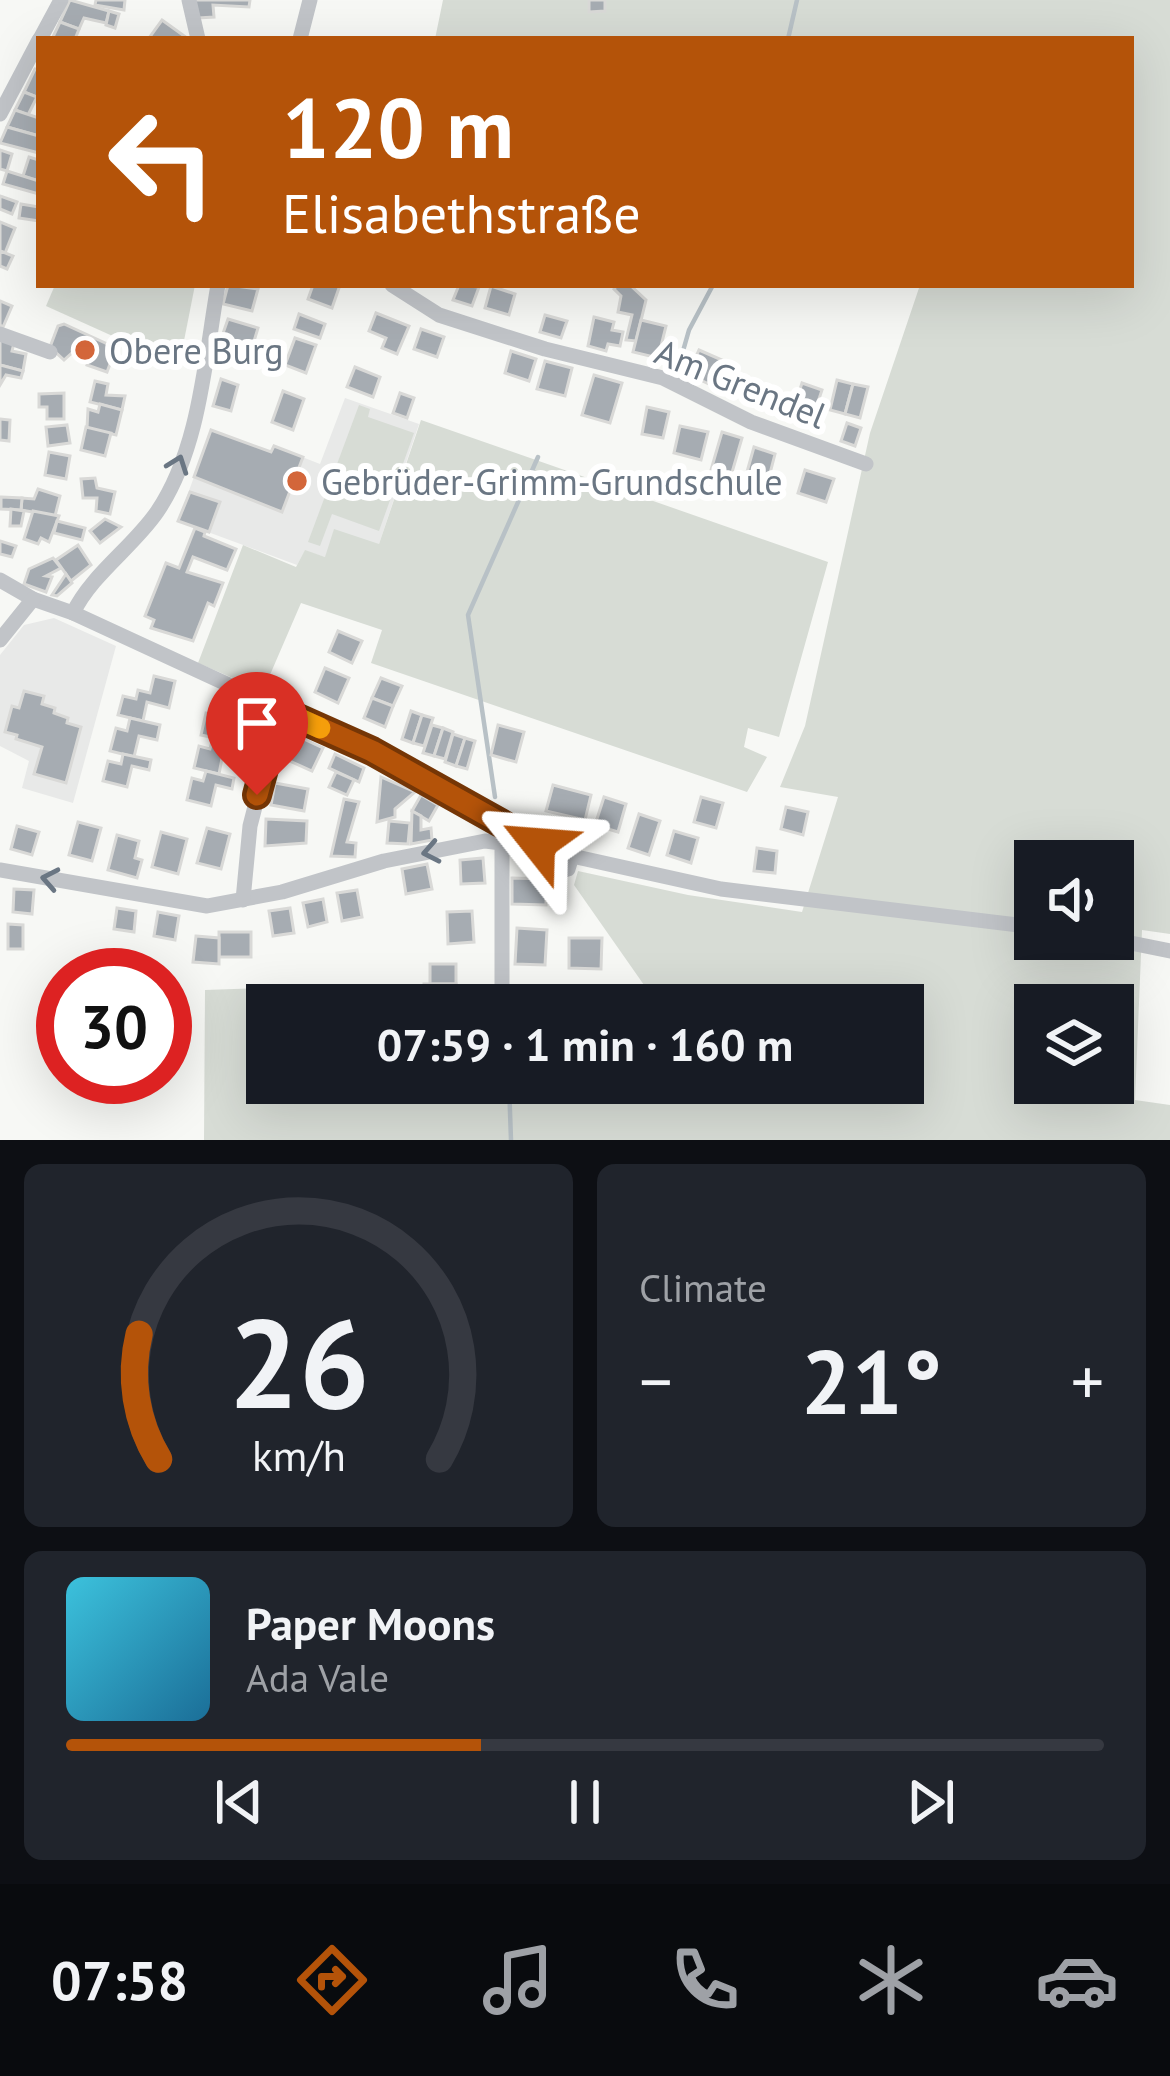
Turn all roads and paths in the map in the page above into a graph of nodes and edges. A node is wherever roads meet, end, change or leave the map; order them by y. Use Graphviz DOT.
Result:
graph roads {
  1 [pos="61,0"];
  2 [pos="189,0"];
  3 [pos="310,0"];
  4 [pos="41,36"];
  5 [pos="197,36"];
  6 [pos="301,36"];
  7 [pos="36,46"];
  8 [pos="0,114"];
  9 [pos="217,288"];
  10 [pos="397,288"];
  11 [pos="0,334"];
  12 [pos="50,352"];
  13 [pos="866,464"];
  14 [pos="0,580"];
  15 [pos="33,599"];
  16 [pos="73,613"];
  17 [pos="0,640"];
  18 [pos="280,710"];
  19 [pos="502,843"];
  20 [pos="572,856"];
  21 [pos="0,870"];
  22 [pos="242,900"];
  23 [pos="1014,925"];
  24 [pos="1134,944"];
  25 [pos="1170,951"];
  26 [pos="502,984"];
  1 -- 4 [label="street"];
  2 -- 5 [label="street"];
  3 -- 6 [label="street"];
  7 -- 8 [label="street"];
  16 -- 9 [label="street, one-way"];
  10 -- 13 [label="street, Am Grendel"];
  11 -- 12 [label="street"];
  14 -- 15 [label="street"];
  15 -- 16 [label="street"];
  15 -- 17 [label="street"];
  16 -- 18 [label="street"];
  18 -- 20 [label="street"];
  18 -- 22 [label="street"];
  19 -- 20 [label="street"];
  19 -- 22 [label="street, one-way"];
  19 -- 26 [label="street"];
  20 -- 23 [label="street"];
  22 -- 21 [label="street, one-way"];
  24 -- 25 [label="street"];
}
